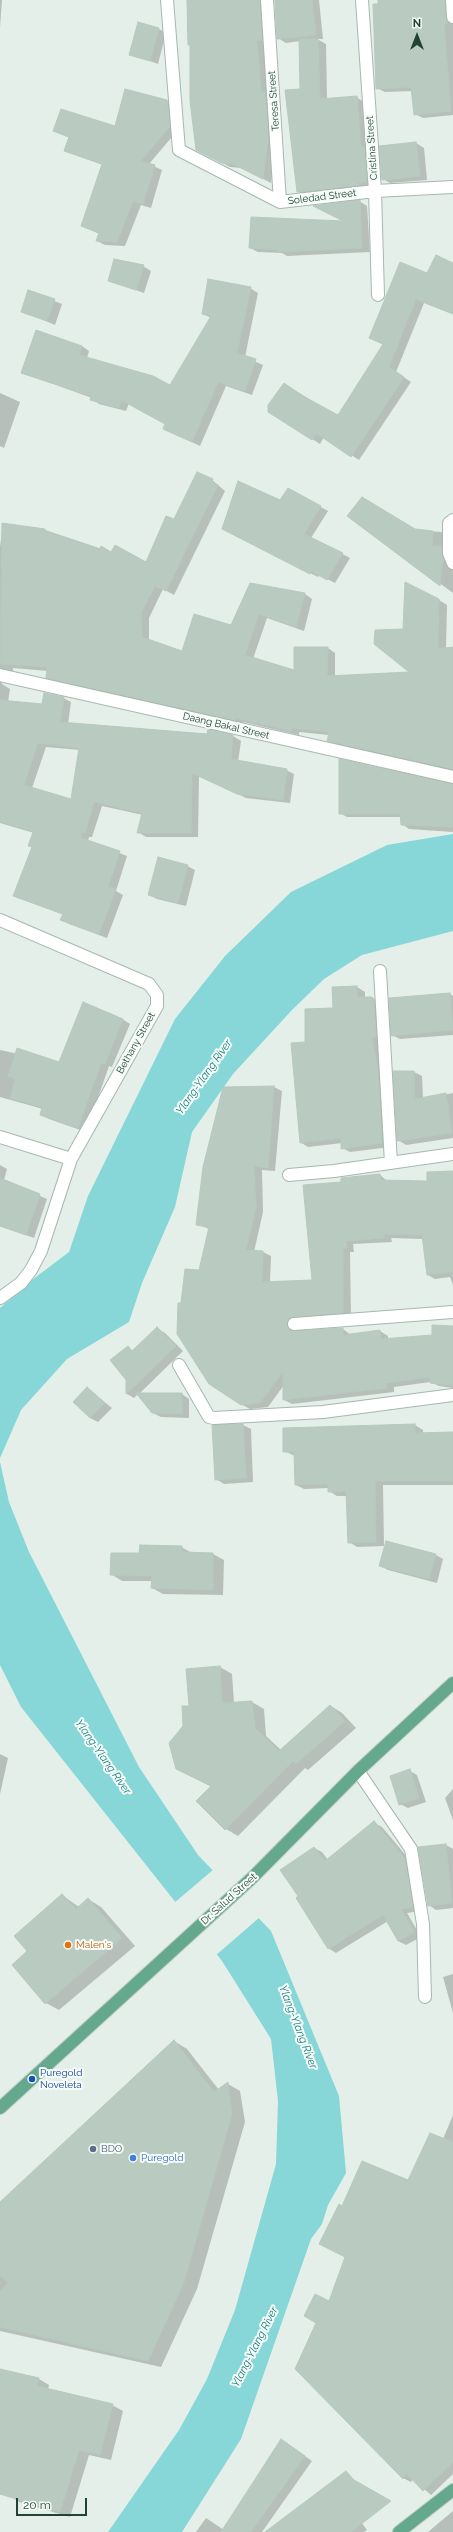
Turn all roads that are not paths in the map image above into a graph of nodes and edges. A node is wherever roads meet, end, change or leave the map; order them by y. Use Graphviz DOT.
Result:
graph roads {
  1 [pos="167,0"];
  2 [pos="267,0"];
  3 [pos="362,0"];
  4 [pos="452,0"];
  5 [pos="453,17"];
  6 [pos="453,187"];
  7 [pos="375,191"];
  8 [pos="280,202"];
  9 [pos="378,295"];
  10 [pos="453,520"];
  11 [pos="453,563"];
  12 [pos="0,675"];
  13 [pos="453,777"];
  14 [pos="0,920"];
  15 [pos="380,971"];
  16 [pos="0,1137"];
  17 [pos="453,1154"];
  18 [pos="71,1159"];
  19 [pos="392,1163"];
  20 [pos="289,1175"];
  21 [pos="0,1298"];
  22 [pos="453,1312"];
  23 [pos="294,1324"];
  24 [pos="179,1365"];
  25 [pos="453,1395"];
  26 [pos="453,1683"];
  27 [pos="358,1771"];
  28 [pos="425,1997"];
  29 [pos="0,2108"];
  30 [pos="453,2490"];
  31 [pos="399,2532"];
  1 -- 8 [label="street, Soledad Street"];
  2 -- 8 [label="street, Teresa Street"];
  3 -- 7 [label="street, Cristina Street"];
  4 -- 5 [label="street"];
  6 -- 7 [label="street, Soledad Street"];
  7 -- 8 [label="street, Soledad Street"];
  7 -- 9 [label="street, Cristina Street"];
  10 -- 11 [label="street"];
  12 -- 13 [label="street, Daang Bakal Street"];
  14 -- 18 [label="street, Bethany Street"];
  15 -- 19 [label="street"];
  16 -- 18 [label="street"];
  17 -- 19 [label="street"];
  18 -- 21 [label="street, Bethany Street"];
  19 -- 20 [label="street"];
  22 -- 23 [label="street"];
  24 -- 25 [label="street"];
  26 -- 27 [label="main road, Dr. Salud Street"];
  27 -- 28 [label="street"];
  27 -- 29 [label="main road, Dr. Salud Street"];
  30 -- 31 [label="main road"];
}
